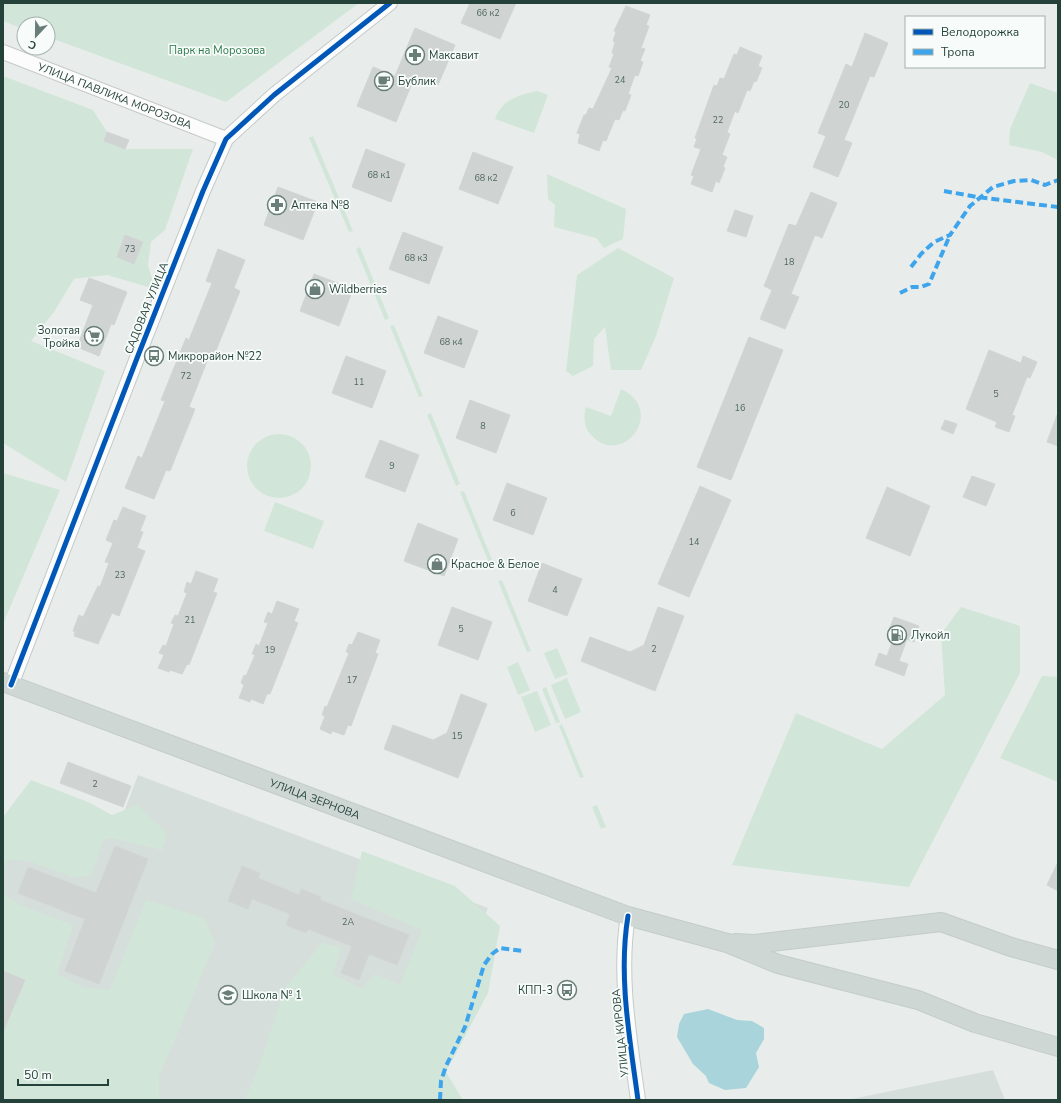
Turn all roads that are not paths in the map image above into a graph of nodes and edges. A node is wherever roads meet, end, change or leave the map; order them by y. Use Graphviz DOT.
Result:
graph roads {
  1 [pos="390,3"];
  2 [pos="3,52"];
  3 [pos="226,139"];
  4 [pos="7,683"];
  5 [pos="628,916"];
  6 [pos="727,942"];
  7 [pos="1058,960"];
  8 [pos="1058,1047"];
  9 [pos="638,1100"];
  1 -- 3 [label="street, САДОВАЯ УЛИЦА"];
  2 -- 3 [label="street, УЛИЦА ПАВЛИКА МОРОЗОВА"];
  3 -- 4 [label="street, САДОВАЯ УЛИЦА"];
  4 -- 5 [label="main road, УЛИЦА ЗЕРНОВА"];
  5 -- 6 [label="main road, УЛИЦА ЗЕРНОВА"];
  5 -- 9 [label="street, УЛИЦА КИРОВА"];
  6 -- 7 [label="main road"];
  6 -- 8 [label="main road"];
}
